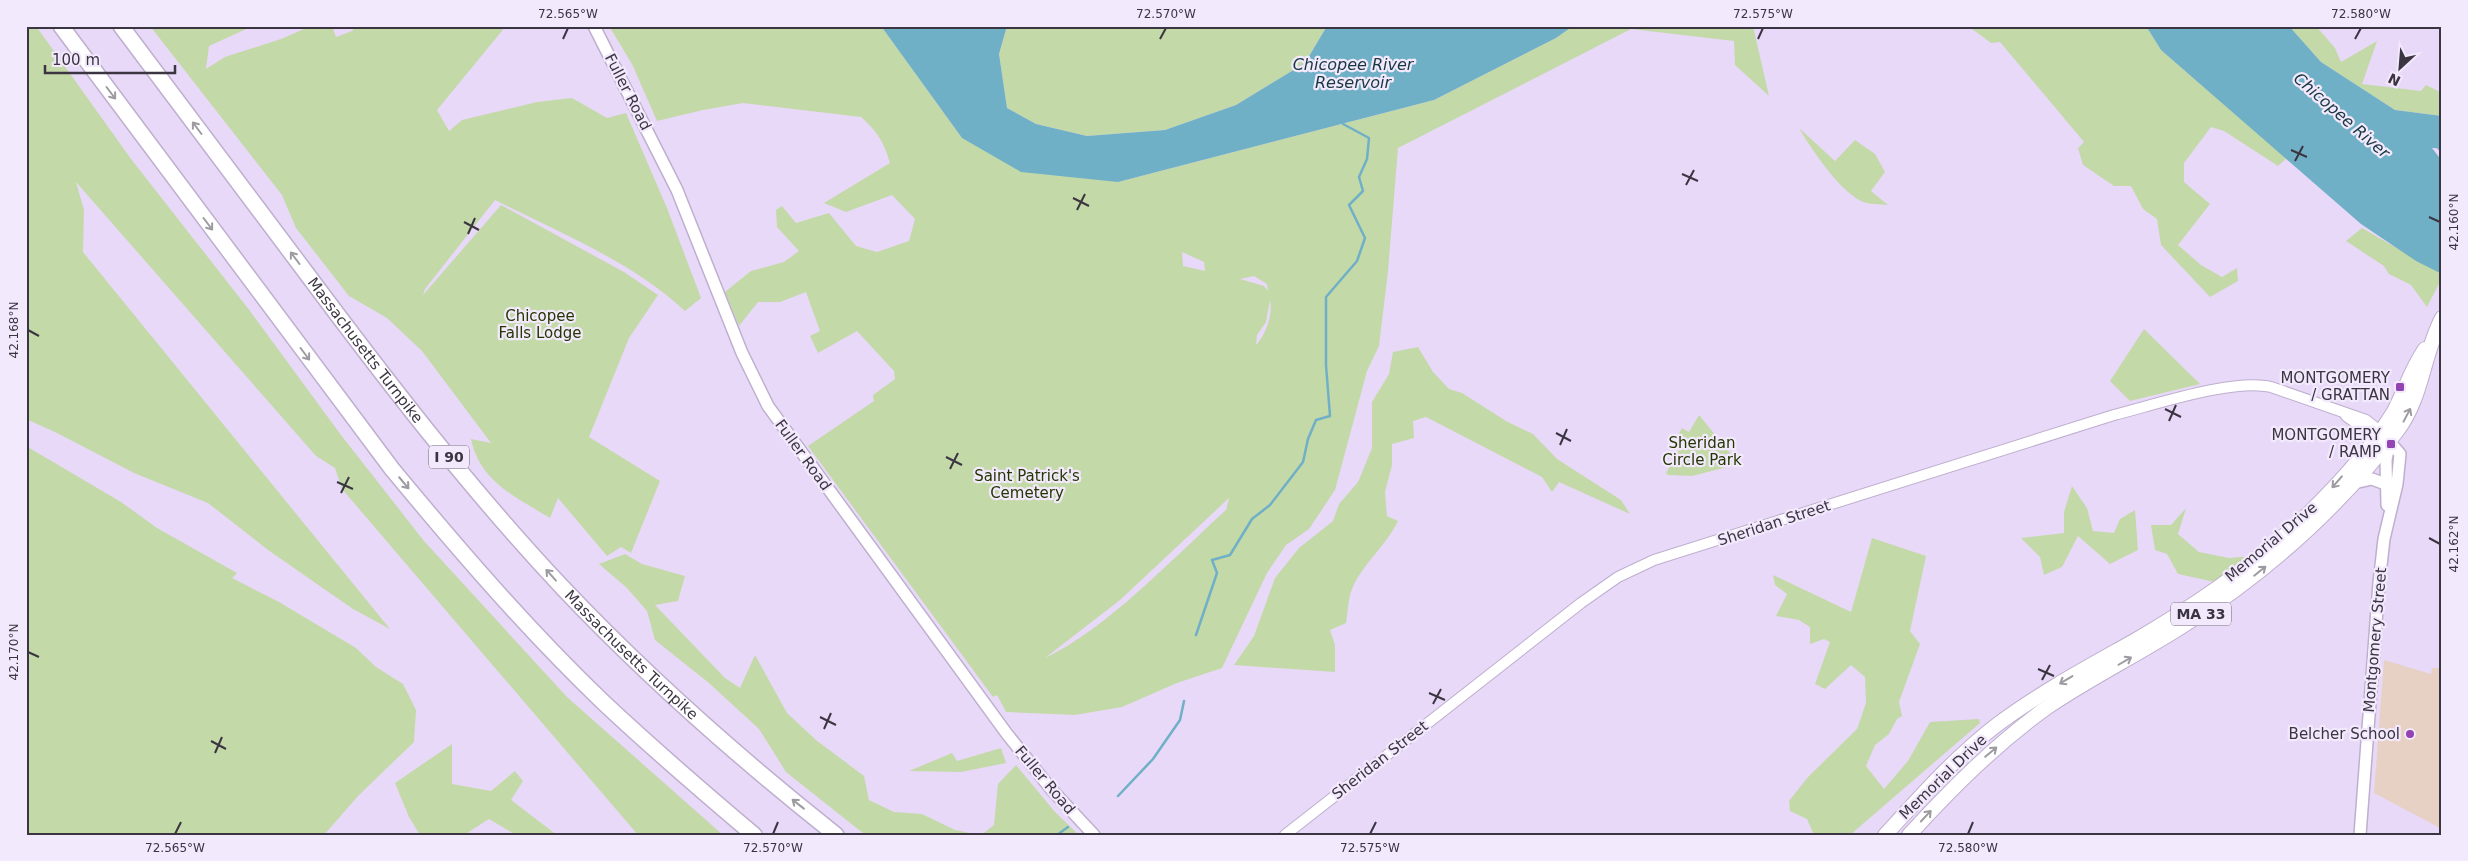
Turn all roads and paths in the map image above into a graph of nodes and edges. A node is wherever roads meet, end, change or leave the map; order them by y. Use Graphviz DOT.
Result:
graph roads {
  1 [pos="61,26"];
  2 [pos="121,26"];
  3 [pos="594,26"];
  4 [pos="2442,318"];
  5 [pos="2437,344"];
  6 [pos="2385,436"];
  7 [pos="2354,483"];
  8 [pos="2388,485"];
  9 [pos="2385,535"];
  10 [pos="754,835"];
  11 [pos="836,835"];
  12 [pos="1094,835"];
  13 [pos="1285,835"];
  14 [pos="1885,835"];
  15 [pos="1909,835"];
  16 [pos="2360,835"];
  1 -- 10 [label="highway, one-way"];
  11 -- 2 [label="highway, Massachusetts Turnpike / I 90, one-way"];
  3 -- 12 [label="main road, Fuller Road"];
  4 -- 5 [label="main road, Memorial Drive"];
  5 -- 6 [label="main road, Memorial Drive / MA 33"];
  6 -- 7 [label="main road, Memorial Drive / MA 33"];
  6 -- 8 [label="main road, Montgomery Street"];
  6 -- 9 [label="main road, Montgomery Street"];
  6 -- 13 [label="street, Sheridan Street"];
  6 -- 14 [label="main road, Memorial Drive / MA 33, one-way"];
  7 -- 8 [label="main road"];
  15 -- 7 [label="main road, Memorial Drive / MA 33, one-way"];
  8 -- 9 [label="main road, Montgomery Street"];
  9 -- 16 [label="main road, Montgomery Street"];
}
